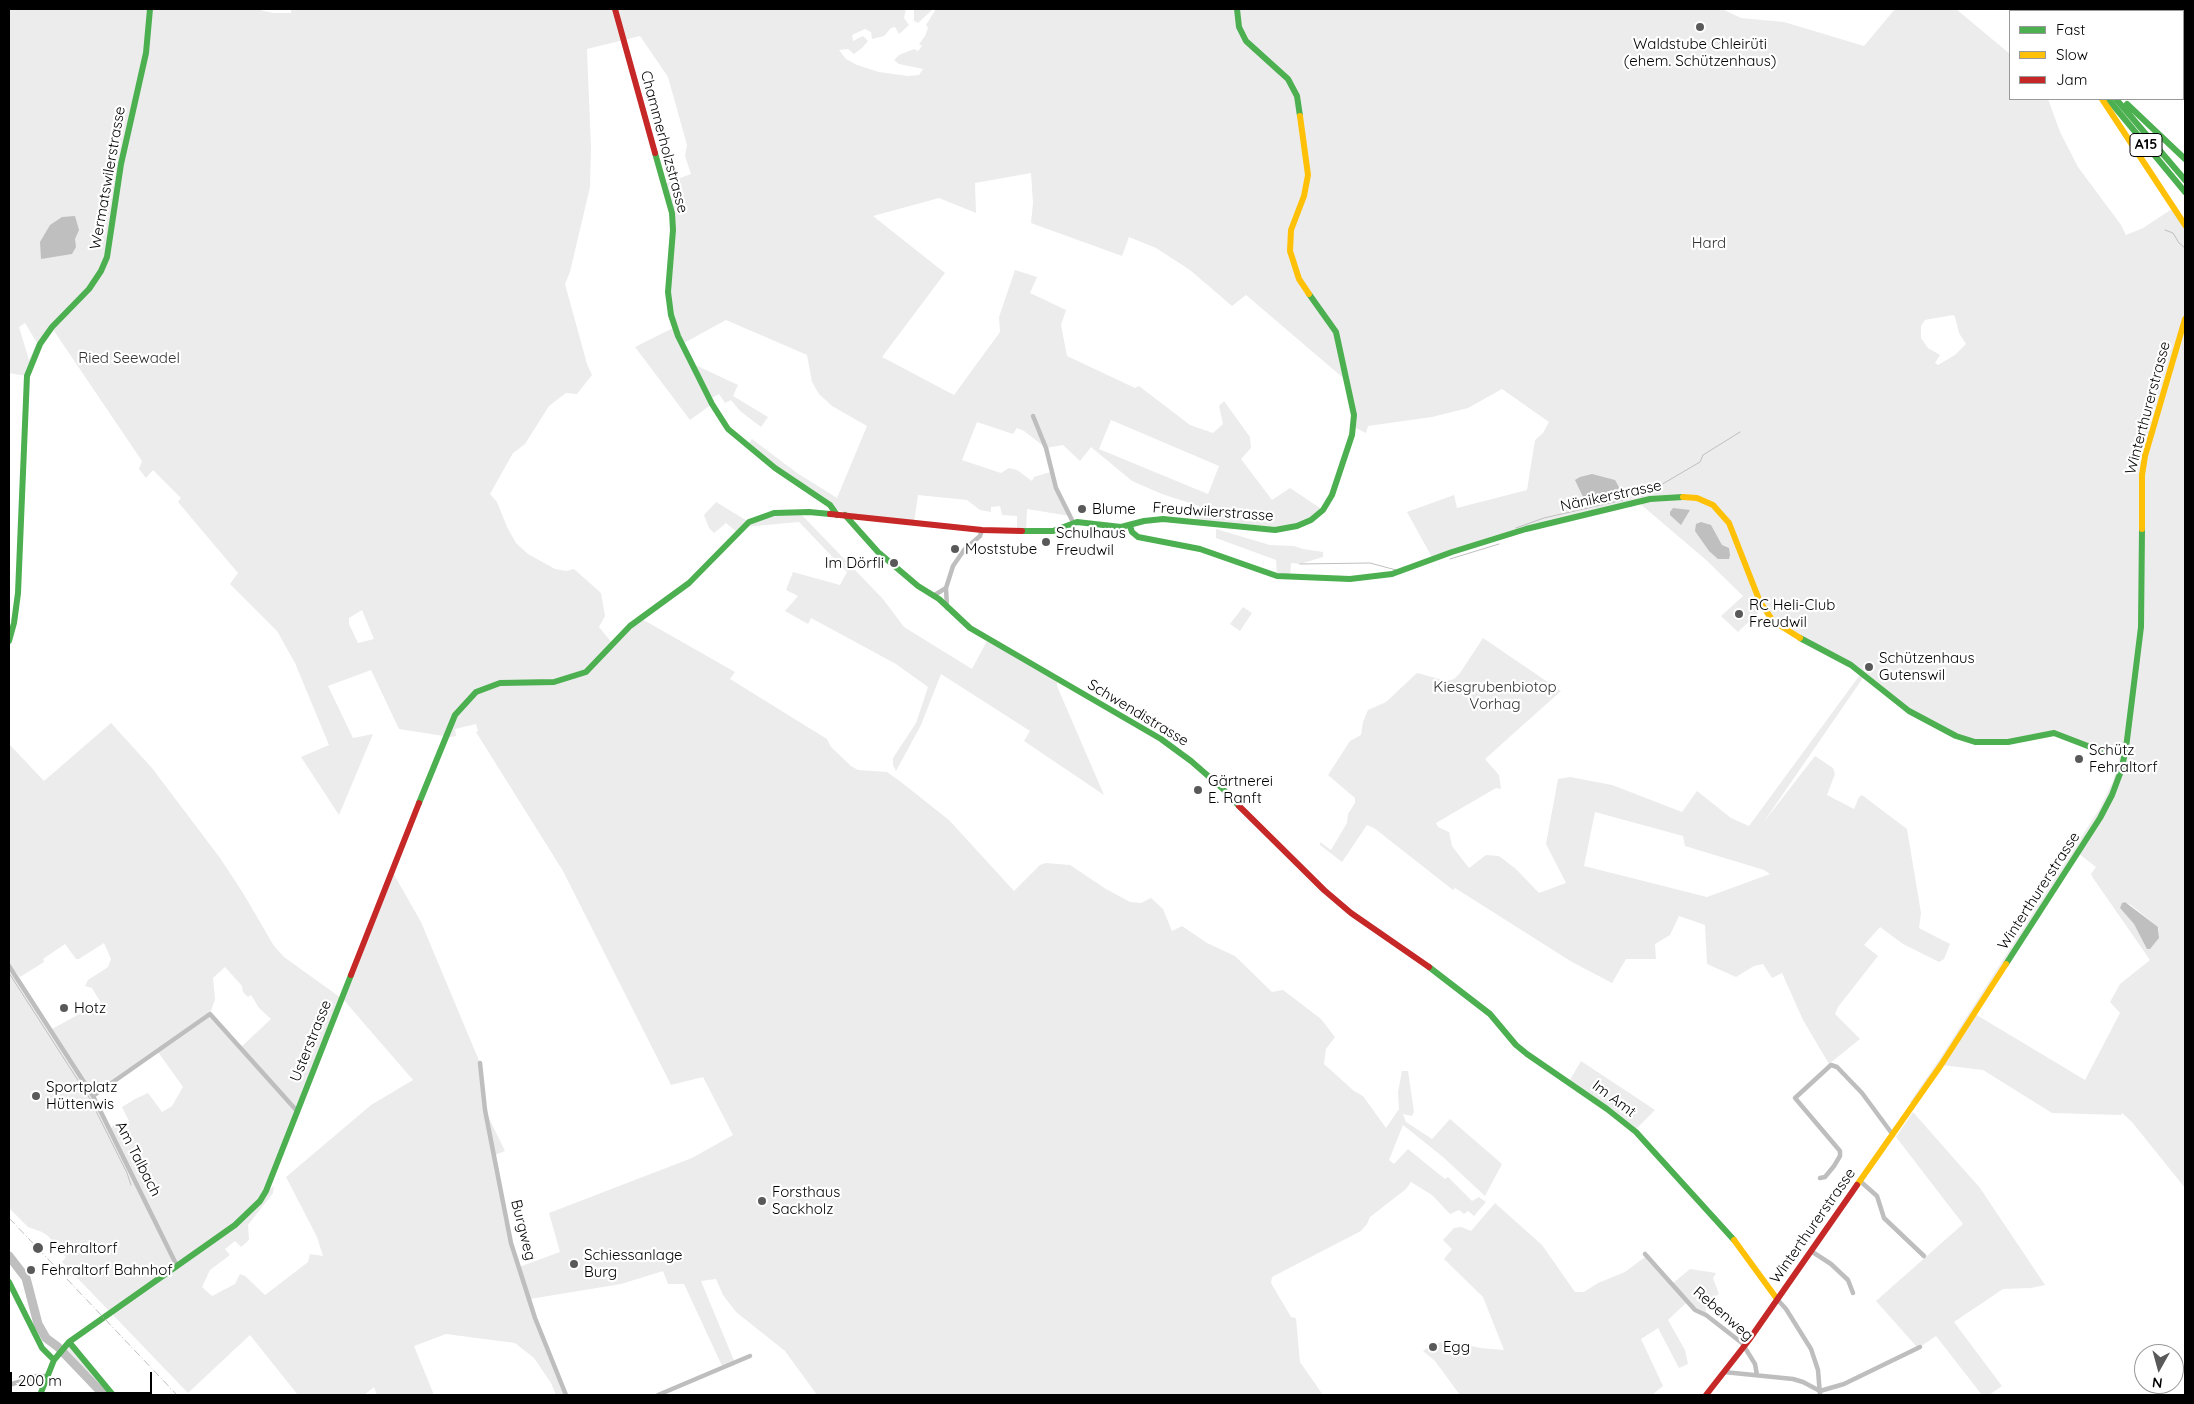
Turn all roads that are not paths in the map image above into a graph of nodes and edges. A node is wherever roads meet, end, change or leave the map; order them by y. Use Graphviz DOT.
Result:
graph roads {
  1 [pos="150,9"];
  2 [pos="615,9"];
  3 [pos="1237,9"];
  4 [pos="2103,100"];
  5 [pos="2109,100"];
  6 [pos="2117,100"];
  7 [pos="2122,100"];
  8 [pos="2185,160"];
  9 [pos="2185,180"];
  10 [pos="2185,192"];
  11 [pos="2185,225"];
  12 [pos="2185,319"];
  13 [pos="1033,416"];
  14 [pos="837,515"];
  15 [pos="845,515"];
  16 [pos="1073,522"];
  17 [pos="1130,526"];
  18 [pos="982,530"];
  19 [pos="946,588"];
  20 [pos="933,596"];
  21 [pos="948,608"];
  22 [pos="9,641"];
  23 [pos="554,682"];
  24 [pos="2126,752"];
  25 [pos="1406,950"];
  26 [pos="9,966"];
  27 [pos="480,1064"];
  28 [pos="93,1096"];
  29 [pos="297,1111"];
  30 [pos="1893,1136"];
  31 [pos="1820,1178"];
  32 [pos="1860,1181"];
  33 [pos="1811,1251"];
  34 [pos="1646,1254"];
  35 [pos="1924,1256"];
  36 [pos="177,1266"];
  37 [pos="9,1282"];
  38 [pos="1853,1293"];
  39 [pos="1777,1299"];
  40 [pos="70,1342"];
  41 [pos="1920,1347"];
  42 [pos="1745,1348"];
  43 [pos="750,1356"];
  44 [pos="54,1360"];
  45 [pos="1724,1372"];
  46 [pos="1757,1375"];
  47 [pos="47,1376"];
  48 [pos="9,1385"];
  49 [pos="1820,1393"];
  50 [pos="40,1395"];
  51 [pos="113,1395"];
  52 [pos="566,1395"];
  53 [pos="658,1395"];
  54 [pos="1706,1395"];
  1 -- 22 [label="main road, Wermatswilerstrasse"];
  2 -- 14 [label="main road, Chammerholzstrasse"];
  3 -- 17 [label="main road, Freudwilerstrasse"];
  4 -- 11 [label="main road"];
  5 -- 10 [label="main road, A15"];
  6 -- 9 [label="main road, A15"];
  7 -- 8 [label="main road"];
  12 -- 24 [label="main road, Winterthurerstrasse"];
  13 -- 16 [label="street"];
  14 -- 15 [label="main road, Freudwilerstrasse"];
  14 -- 23 [label="main road, Freudwilerstrasse"];
  15 -- 18 [label="main road, Freudwilerstrasse"];
  15 -- 20 [label="main road, Schwendistrasse"];
  16 -- 17 [label="main road, Freudwilerstrasse"];
  16 -- 18 [label="main road, Freudwilerstrasse"];
  17 -- 24 [label="main road, Nänikerstrasse"];
  18 -- 19 [label="street"];
  19 -- 20 [label="street"];
  19 -- 21 [label="street"];
  20 -- 21 [label="main road, Schwendistrasse"];
  21 -- 25 [label="main road, Schwendistrasse"];
  23 -- 29 [label="main road, Usterstrasse"];
  24 -- 30 [label="main road, Winterthurerstrasse"];
  25 -- 39 [label="main road, Im Amt"];
  26 -- 28 [label="street, Am Talbach"];
  27 -- 52 [label="street, Burgweg"];
  28 -- 29 [label="street"];
  28 -- 36 [label="street, Am Talbach"];
  29 -- 36 [label="main road, Usterstrasse"];
  30 -- 31 [label="street"];
  30 -- 32 [label="main road, Winterthurerstrasse"];
  32 -- 33 [label="main road, Winterthurerstrasse"];
  32 -- 35 [label="street"];
  33 -- 38 [label="street"];
  33 -- 39 [label="main road, Winterthurerstrasse"];
  34 -- 42 [label="street, Rebenweg"];
  36 -- 40 [label="main road, Usterstrasse"];
  37 -- 44 [label="main road"];
  39 -- 42 [label="main road, Winterthurerstrasse"];
  39 -- 49 [label="street"];
  40 -- 44 [label="main road, Usterstrasse"];
  40 -- 51 [label="main road"];
  41 -- 49 [label="street"];
  42 -- 45 [label="main road, Winterthurerstrasse"];
  42 -- 46 [label="street, Rebenweg"];
  43 -- 53 [label="street"];
  44 -- 47 [label="main road, Usterstrasse"];
  45 -- 46 [label="street"];
  45 -- 54 [label="main road, Winterthurerstrasse"];
  46 -- 49 [label="street"];
  47 -- 48 [label="street"];
  47 -- 50 [label="main road, Usterstrasse"];
}
